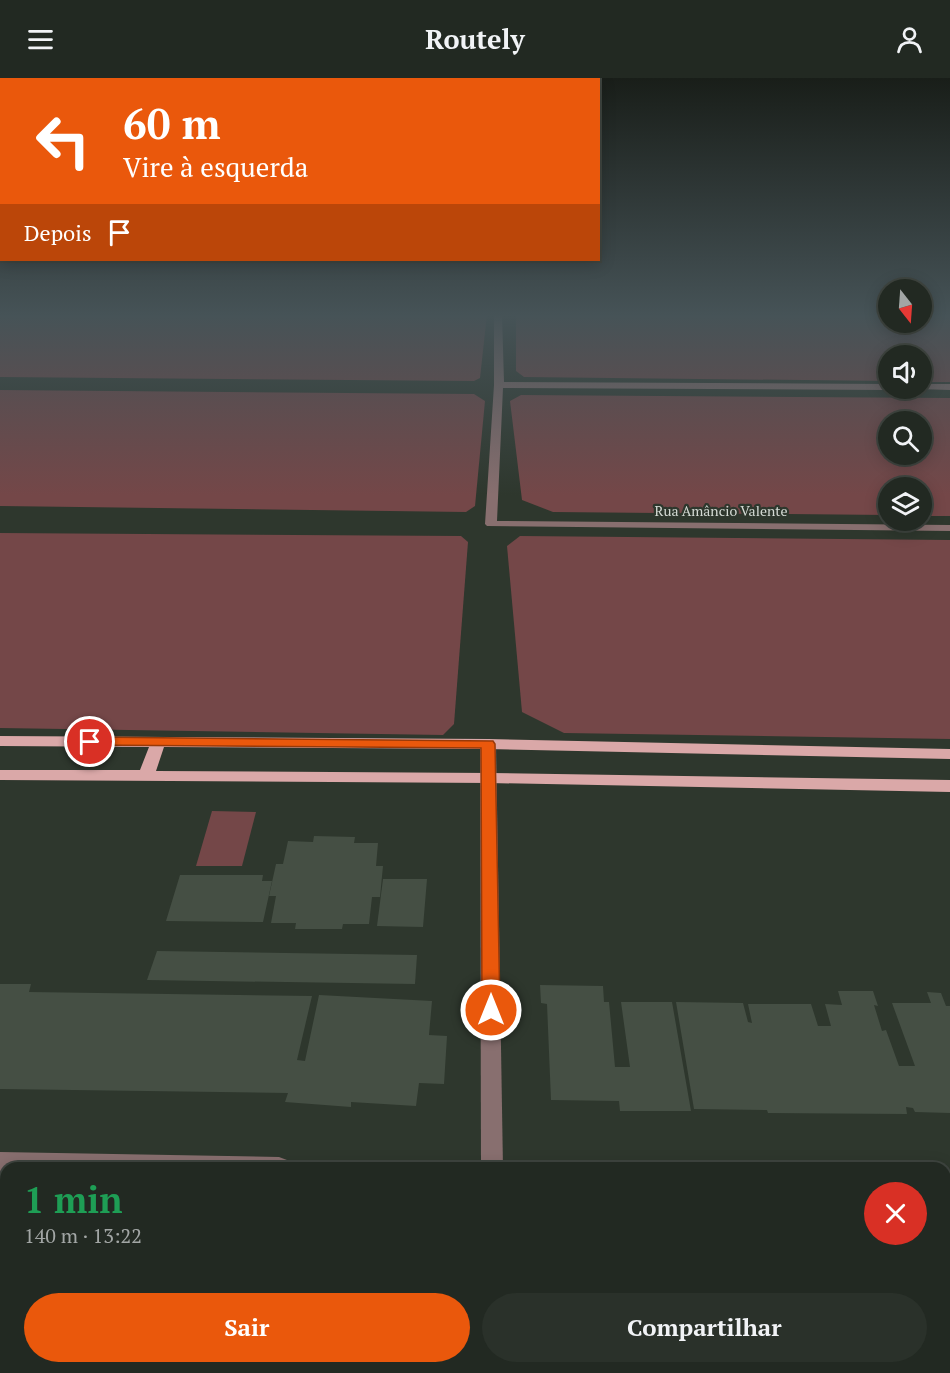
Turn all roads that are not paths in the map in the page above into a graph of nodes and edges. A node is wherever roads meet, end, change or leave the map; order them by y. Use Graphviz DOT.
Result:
graph roads {
  1 [pos="499,374"];
  2 [pos="499,385"];
  3 [pos="878,387"];
  4 [pos="932,387"];
  5 [pos="950,387"];
  6 [pos="950,528"];
  7 [pos="0,741"];
  8 [pos="158,742"];
  9 [pos="488,744"];
  10 [pos="950,754"];
  11 [pos="0,775"];
  12 [pos="146,776"];
  13 [pos="490,778"];
  14 [pos="950,786"];
  15 [pos="492,1162"];
  1 -- 2 [label="street"];
  2 -- 3 [label="street"];
  2 -- 6 [label="street, Rua Amâncio Valente"];
  4 -- 5 [label="street"];
  7 -- 8 [label="main road"];
  8 -- 9 [label="main road"];
  8 -- 12 [label="main road"];
  9 -- 10 [label="main road"];
  9 -- 13 [label="street"];
  11 -- 12 [label="main road"];
  12 -- 13 [label="main road"];
  13 -- 14 [label="main road"];
  13 -- 15 [label="street"];
}
